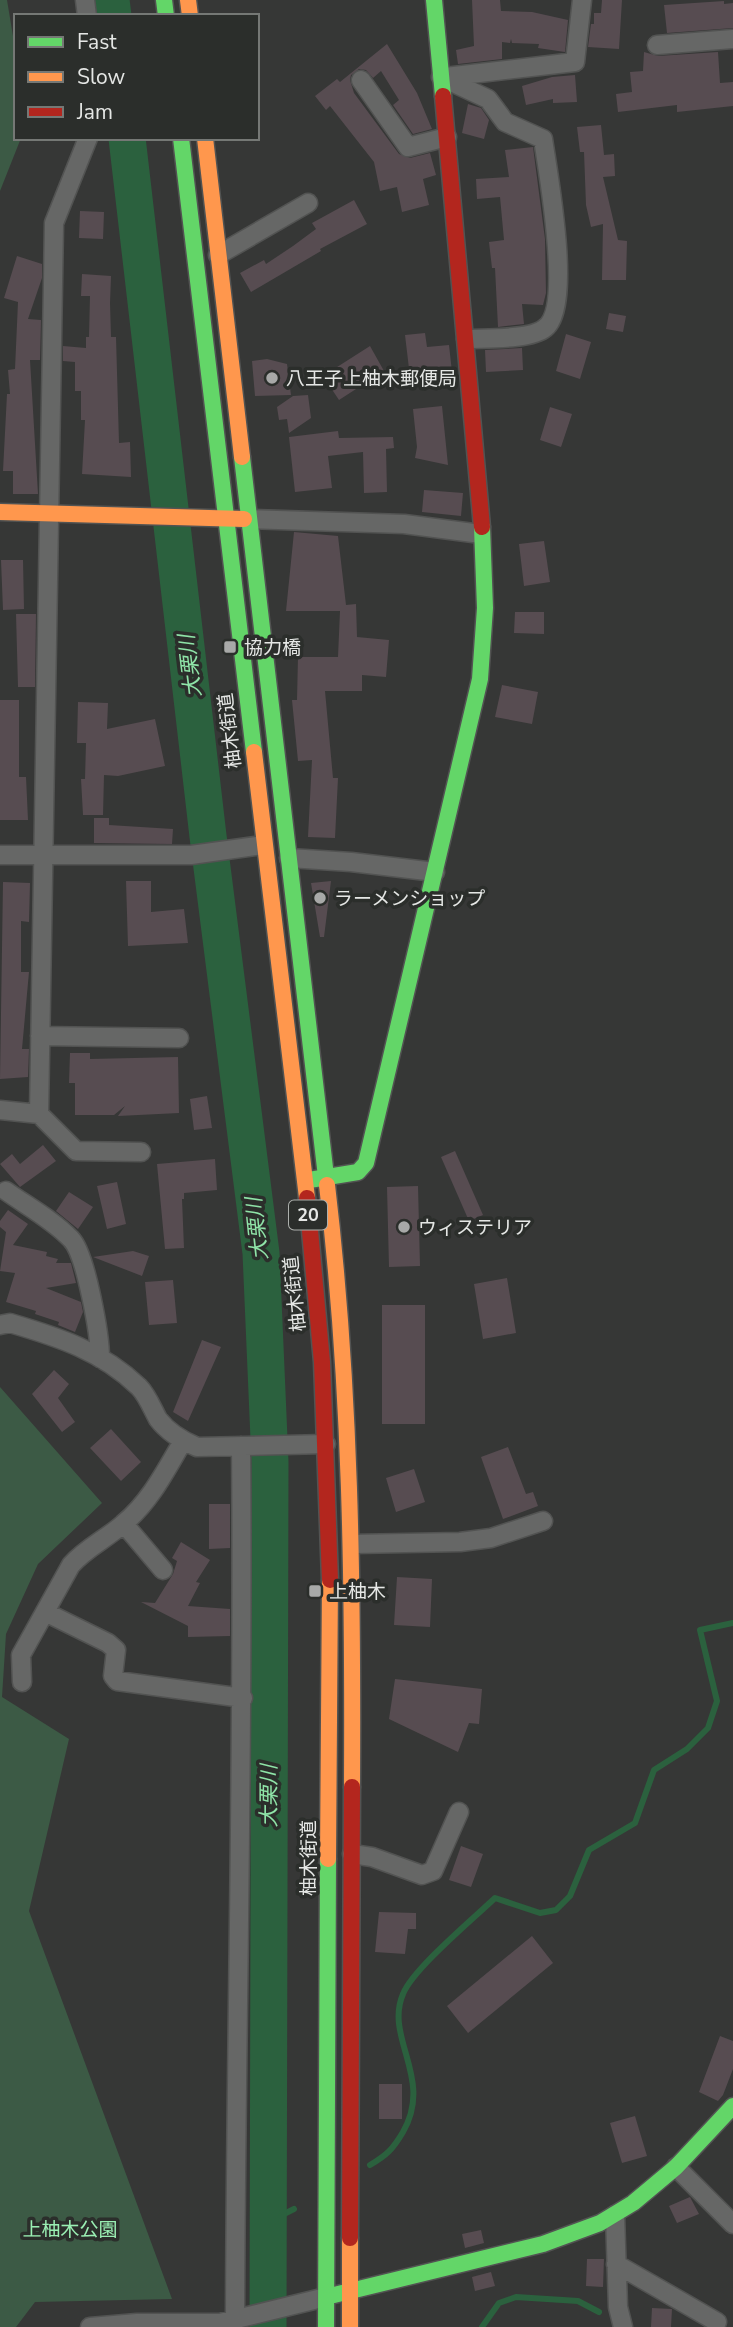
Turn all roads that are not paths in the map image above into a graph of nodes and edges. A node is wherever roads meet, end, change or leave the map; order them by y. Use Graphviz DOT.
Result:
graph roads {
  1 [pos="434,0"];
  2 [pos="582,0"];
  3 [pos="733,38"];
  4 [pos="657,45"];
  5 [pos="442,78"];
  6 [pos="361,80"];
  7 [pos="447,137"];
  8 [pos="87,140"];
  9 [pos="181,140"];
  10 [pos="205,140"];
  11 [pos="308,203"];
  12 [pos="218,256"];
  13 [pos="466,339"];
  14 [pos="0,512"];
  15 [pos="49,513"];
  16 [pos="226,517"];
  17 [pos="250,519"];
  18 [pos="481,534"];
  19 [pos="263,845"];
  20 [pos="0,855"];
  21 [pos="43,855"];
  22 [pos="289,859"];
  23 [pos="435,872"];
  24 [pos="40,1036"];
  25 [pos="179,1038"];
  26 [pos="0,1110"];
  27 [pos="39,1114"];
  28 [pos="141,1152"];
  29 [pos="325,1178"];
  30 [pos="304,1180"];
  31 [pos="6,1191"];
  32 [pos="0,1325"];
  33 [pos="100,1358"];
  34 [pos="183,1441"];
  35 [pos="326,1444"];
  36 [pos="245,1446"];
  37 [pos="543,1521"];
  38 [pos="124,1524"];
  39 [pos="353,1544"];
  40 [pos="163,1570"];
  41 [pos="45,1612"];
  42 [pos="22,1682"];
  43 [pos="243,1698"];
  44 [pos="459,1812"];
  45 [pos="352,1854"];
  46 [pos="733,2106"];
  47 [pos="676,2167"];
  48 [pos="615,2215"];
  49 [pos="733,2224"];
  50 [pos="616,2263"];
  51 [pos="351,2290"];
  52 [pos="326,2297"];
  53 [pos="230,2322"];
  54 [pos="717,2322"];
  55 [pos="90,2327"];
  56 [pos="326,2327"];
  57 [pos="350,2327"];
  58 [pos="623,2327"];
  1 -- 5 [label="main road"];
  2 -- 5 [label="street"];
  3 -- 4 [label="street"];
  5 -- 7 [label="main road"];
  5 -- 13 [label="street"];
  6 -- 7 [label="street"];
  7 -- 13 [label="main road"];
  8 -- 15 [label="street"];
  9 -- 16 [label="main road, 柚木街道 / 20"];
  10 -- 12 [label="main road, 20"];
  11 -- 12 [label="street"];
  12 -- 17 [label="main road, 20"];
  13 -- 18 [label="main road"];
  14 -- 15 [label="main road"];
  15 -- 16 [label="main road"];
  15 -- 21 [label="street"];
  16 -- 17 [label="main road"];
  16 -- 19 [label="main road, 柚木街道 / 20"];
  17 -- 18 [label="street"];
  17 -- 22 [label="main road, 20"];
  18 -- 23 [label="main road"];
  19 -- 21 [label="street"];
  19 -- 30 [label="main road, 柚木街道 / 20"];
  20 -- 21 [label="street"];
  21 -- 24 [label="street"];
  22 -- 23 [label="street"];
  22 -- 29 [label="main road, 20"];
  23 -- 29 [label="main road"];
  24 -- 25 [label="street"];
  24 -- 27 [label="street"];
  26 -- 27 [label="street"];
  27 -- 28 [label="street"];
  29 -- 30 [label="main road"];
  29 -- 39 [label="main road, 20"];
  30 -- 35 [label="main road, 柚木街道 / 20"];
  31 -- 33 [label="street"];
  32 -- 33 [label="street"];
  33 -- 34 [label="street"];
  34 -- 36 [label="street"];
  34 -- 38 [label="street"];
  35 -- 36 [label="street"];
  35 -- 52 [label="main road, 柚木街道 / 20"];
  36 -- 43 [label="street"];
  37 -- 39 [label="street"];
  38 -- 40 [label="street"];
  38 -- 41 [label="street"];
  39 -- 45 [label="main road, 20"];
  41 -- 42 [label="street"];
  41 -- 43 [label="street"];
  43 -- 53 [label="street"];
  44 -- 45 [label="street"];
  45 -- 51 [label="main road, 20"];
  46 -- 47 [label="main road"];
  47 -- 48 [label="main road"];
  47 -- 49 [label="street"];
  48 -- 50 [label="street"];
  48 -- 51 [label="main road"];
  50 -- 54 [label="street"];
  50 -- 58 [label="street"];
  51 -- 52 [label="main road"];
  51 -- 57 [label="main road, 20"];
  52 -- 53 [label="street"];
  52 -- 56 [label="main road, 柚木街道 / 20"];
  53 -- 55 [label="street"];
}
